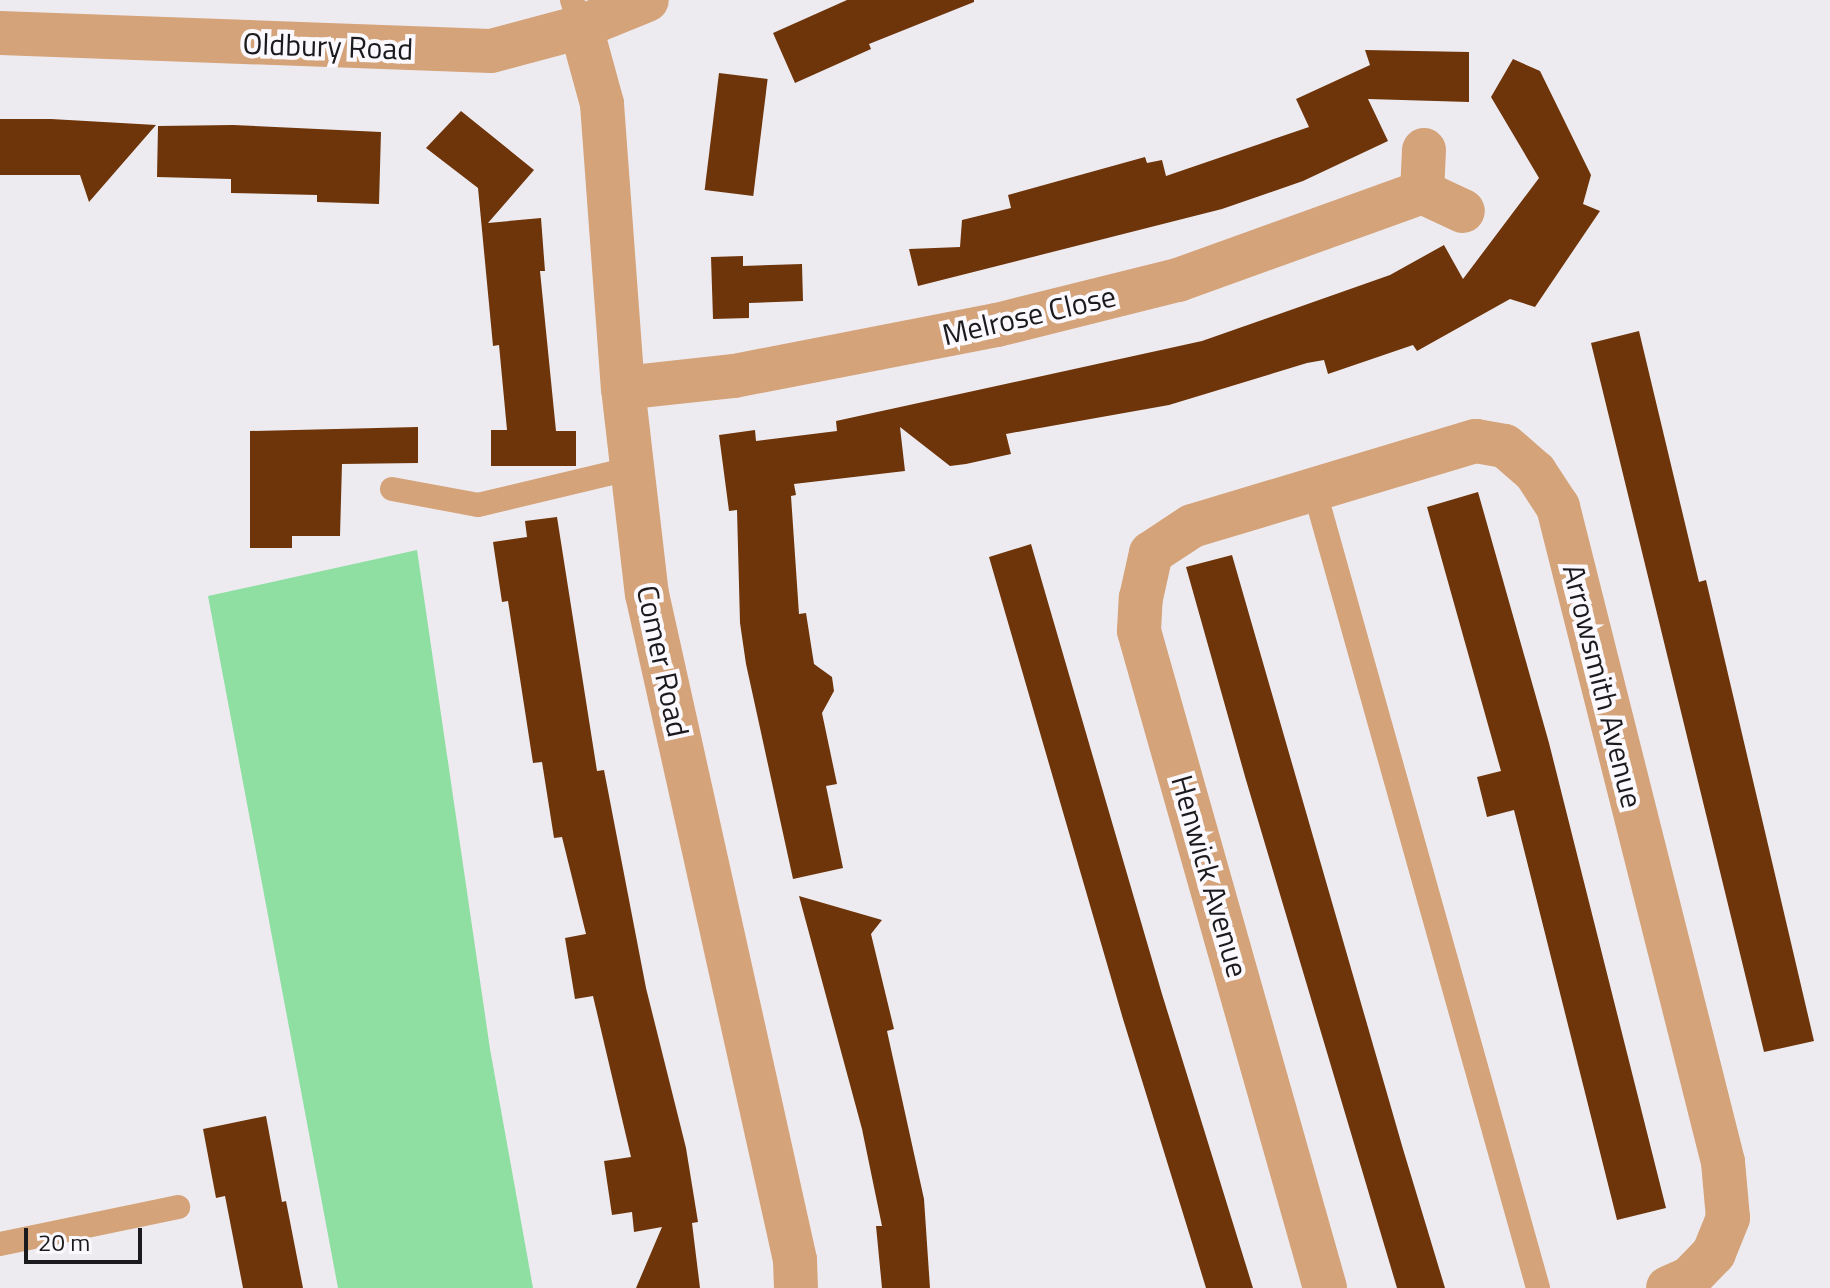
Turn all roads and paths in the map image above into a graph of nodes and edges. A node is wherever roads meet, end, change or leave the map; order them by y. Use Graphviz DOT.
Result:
graph roads {
  1 [pos="647,0"];
  2 [pos="576,14"];
  3 [pos="0,33"];
  4 [pos="1463,211"];
  5 [pos="623,388"];
  6 [pos="633,468"];
  7 [pos="392,489"];
  8 [pos="1315,492"];
  9 [pos="1235,513"];
  10 [pos="178,1207"];
  11 [pos="0,1244"];
  12 [pos="796,1288"];
  13 [pos="1325,1288"];
  14 [pos="1538,1288"];
  15 [pos="1668,1288"];
  1 -- 2 [label="street, Oldbury Road"];
  2 -- 3 [label="street, Oldbury Road"];
  2 -- 5 [label="street, Comer Road"];
  4 -- 5 [label="street, Melrose Close"];
  5 -- 6 [label="street, Comer Road"];
  6 -- 7 [label="lane"];
  6 -- 12 [label="street, Comer Road"];
  8 -- 9 [label="street, Arrowsmith Avenue"];
  8 -- 14 [label="lane"];
  8 -- 15 [label="street, Arrowsmith Avenue"];
  9 -- 13 [label="street, Henwick Avenue"];
  10 -- 11 [label="lane"];
}
